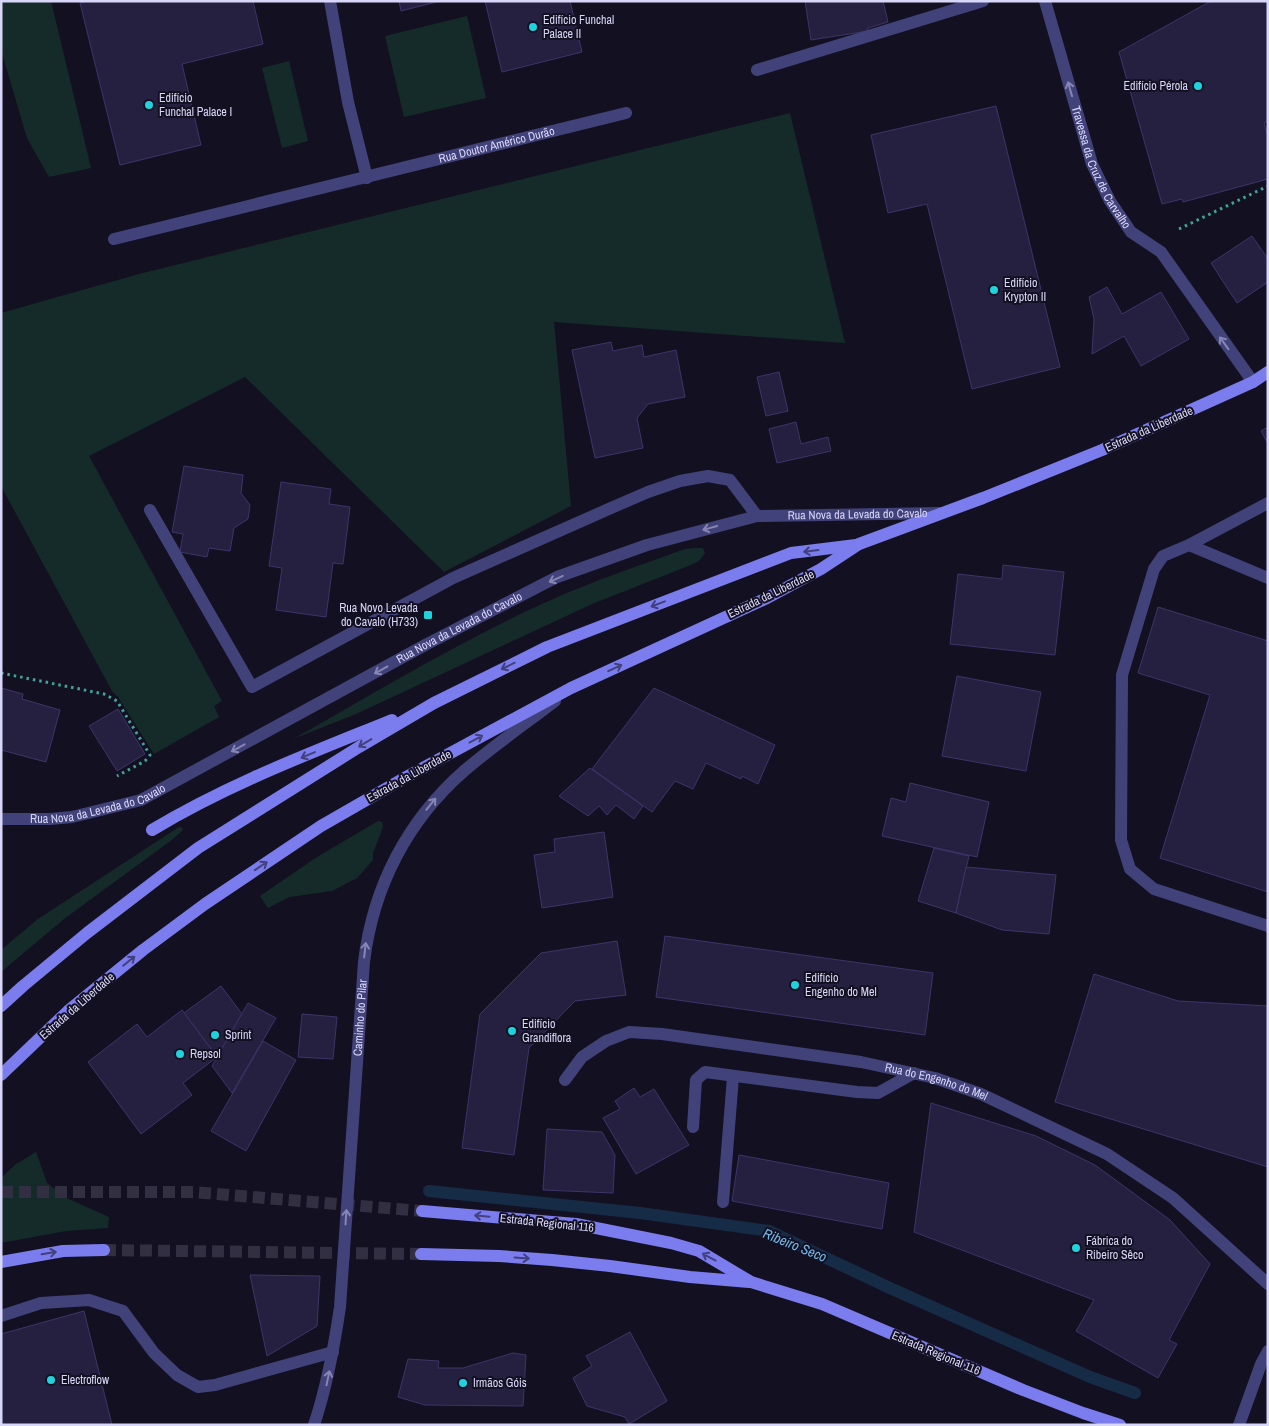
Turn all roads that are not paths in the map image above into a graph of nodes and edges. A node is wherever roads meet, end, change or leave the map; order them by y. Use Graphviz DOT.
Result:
graph roads {
  1 [pos="330,1"];
  2 [pos="983,1"];
  3 [pos="1045,1"];
  4 [pos="758,70"];
  5 [pos="626,113"];
  6 [pos="366,178"];
  7 [pos="114,239"];
  8 [pos="1268,372"];
  9 [pos="1253,382"];
  10 [pos="1268,504"];
  11 [pos="150,510"];
  12 [pos="941,513"];
  13 [pos="757,516"];
  14 [pos="859,544"];
  15 [pos="1189,545"];
  16 [pos="1268,578"];
  17 [pos="571,688"];
  18 [pos="434,702"];
  19 [pos="1,818"];
  20 [pos="152,830"];
  21 [pos="1267,927"];
  22 [pos="1,1006"];
  23 [pos="914,1073"];
  24 [pos="1,1075"];
  25 [pos="733,1077"];
  26 [pos="564,1080"];
  27 [pos="693,1127"];
  28 [pos="723,1202"];
  29 [pos="422,1211"];
  30 [pos="104,1250"];
  31 [pos="421,1254"];
  32 [pos="1,1262"];
  33 [pos="751,1282"];
  34 [pos="1268,1284"];
  35 [pos="1,1316"];
  36 [pos="1268,1351"];
  37 [pos="333,1352"];
  38 [pos="314,1425"];
  39 [pos="1120,1425"];
  40 [pos="1239,1425"];
  1 -- 6 [label="street"];
  2 -- 4 [label="street"];
  9 -- 3 [label="street, Travessa da Cruz de Carvalho, one-way"];
  5 -- 6 [label="street, Rua Doutor Américo Durão"];
  6 -- 7 [label="street, Rua Doutor Américo Durão"];
  8 -- 9 [label="main road, Estrada da Liberdade"];
  9 -- 12 [label="main road, Estrada da Liberdade"];
  10 -- 15 [label="street"];
  11 -- 13 [label="street"];
  12 -- 13 [label="street, Rua Nova da Levada do Cavalo"];
  12 -- 14 [label="main road, Estrada da Liberdade"];
  13 -- 19 [label="street, Rua Nova da Levada do Cavalo, one-way"];
  17 -- 14 [label="main road, Estrada da Liberdade, one-way"];
  14 -- 18 [label="main road, Estrada da Liberdade, one-way"];
  15 -- 16 [label="street"];
  15 -- 21 [label="street"];
  24 -- 17 [label="main road, Estrada da Liberdade, one-way"];
  37 -- 17 [label="street, Caminho do Pilar, one-way"];
  18 -- 20 [label="main road, one-way"];
  18 -- 22 [label="main road, Estrada da Liberdade, one-way"];
  23 -- 25 [label="street"];
  23 -- 26 [label="street, Rua do Engenho do Mel"];
  23 -- 34 [label="street, Rua do Engenho do Mel"];
  25 -- 27 [label="street"];
  25 -- 28 [label="street"];
  33 -- 29 [label="main road, Estrada Regional 116, one-way"];
  32 -- 30 [label="main road, one-way"];
  31 -- 33 [label="main road, Estrada Regional 116, one-way"];
  33 -- 39 [label="main road, Estrada Regional 116"];
  35 -- 37 [label="street"];
  36 -- 40 [label="street"];
  38 -- 37 [label="street, Caminho do Pilar, one-way"];
}
